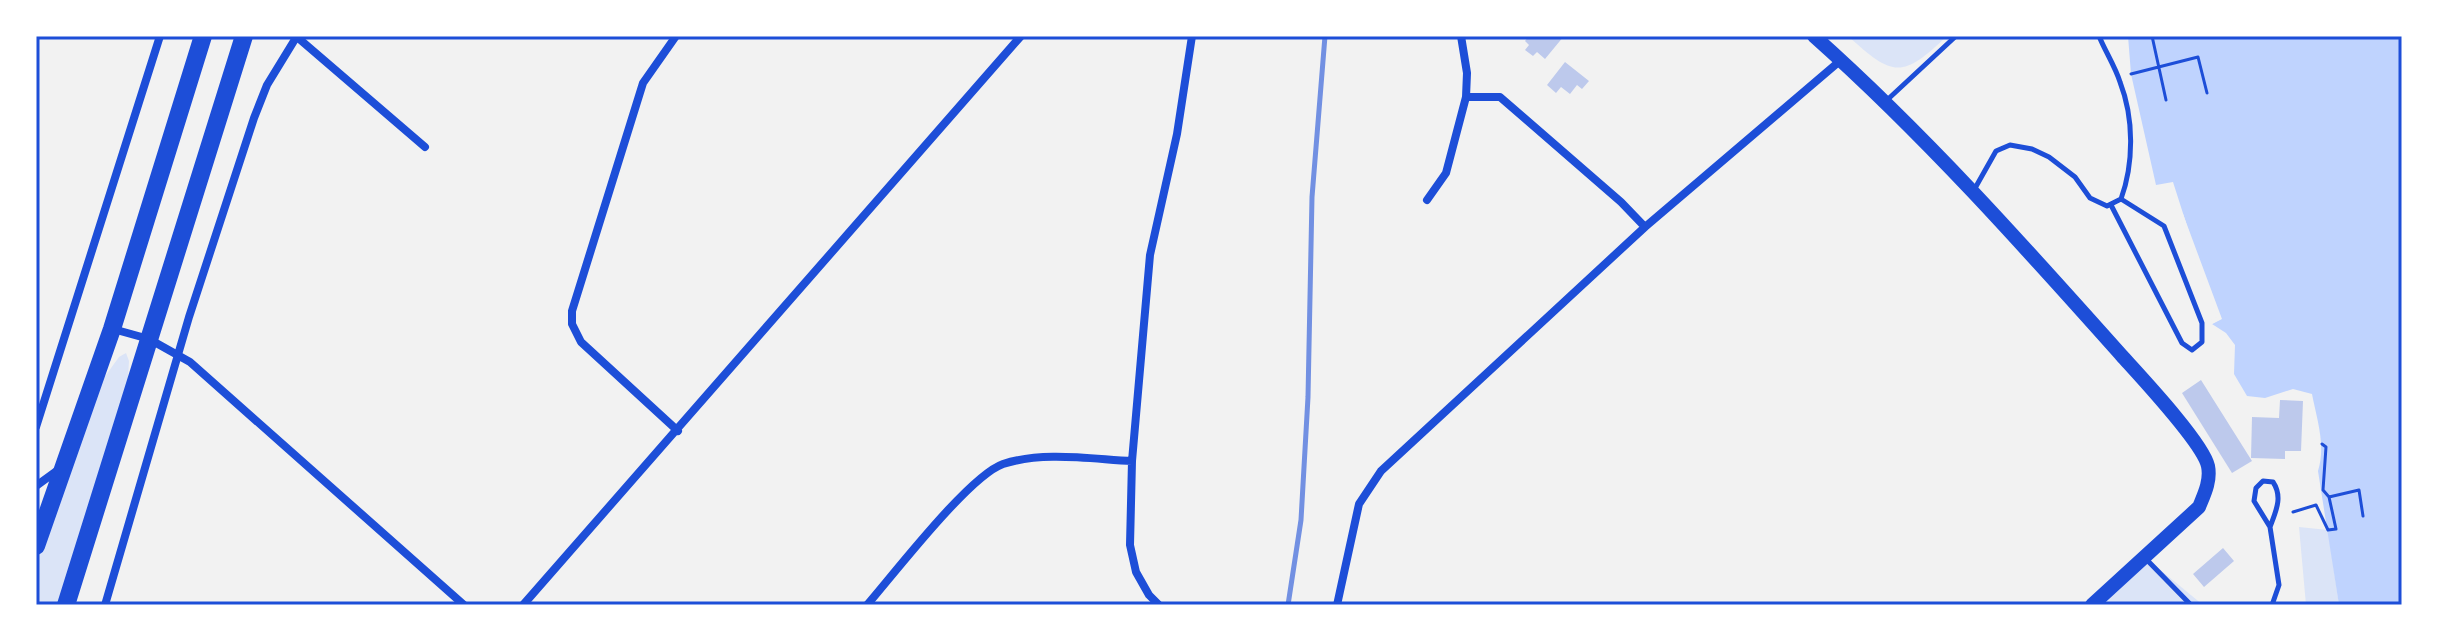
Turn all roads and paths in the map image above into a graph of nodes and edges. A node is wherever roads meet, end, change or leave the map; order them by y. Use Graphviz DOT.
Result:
graph roads {
  1 [pos="160,36"];
  2 [pos="203,36"];
  3 [pos="244,36"];
  4 [pos="297,36"];
  5 [pos="676,36"];
  6 [pos="1021,36"];
  7 [pos="1192,36"];
  8 [pos="1461,36"];
  9 [pos="1814,36"];
  10 [pos="1956,36"];
  11 [pos="2099,36"];
  12 [pos="2152,36"];
  13 [pos="1841,60"];
  14 [pos="2131,74"];
  15 [pos="2207,93"];
  16 [pos="1466,97"];
  17 [pos="2166,100"];
  18 [pos="1885,101"];
  19 [pos="425,147"];
  20 [pos="1974,190"];
  21 [pos="2121,199"];
  22 [pos="1427,200"];
  23 [pos="2111,205"];
  24 [pos="1645,227"];
  25 [pos="112,329"];
  26 [pos="149,339"];
  27 [pos="178,354"];
  28 [pos="36,427"];
  29 [pos="678,431"];
  30 [pos="2322,444"];
  31 [pos="1132,461"];
  32 [pos="63,466"];
  33 [pos="36,486"];
  34 [pos="2329,497"];
  35 [pos="2293,512"];
  36 [pos="2363,516"];
  37 [pos="2270,527"];
  38 [pos="36,546"];
  39 [pos="2146,558"];
  40 [pos="66,605"];
  41 [pos="105,605"];
  42 [pos="464,605"];
  43 [pos="523,605"];
  44 [pos="867,605"];
  45 [pos="1159,605"];
  46 [pos="1337,605"];
  47 [pos="2092,605"];
  48 [pos="2191,605"];
  49 [pos="2272,605"];
  1 -- 28 [label="street"];
  2 -- 25 [label="highway"];
  3 -- 26 [label="highway"];
  4 -- 19 [label="street"];
  4 -- 27 [label="street"];
  5 -- 29 [label="street"];
  6 -- 29 [label="street"];
  7 -- 31 [label="street"];
  8 -- 16 [label="street"];
  9 -- 13 [label="street"];
  10 -- 18 [label="lane"];
  11 -- 21 [label="lane"];
  12 -- 17 [label="path"];
  13 -- 18 [label="street"];
  13 -- 24 [label="street"];
  14 -- 15 [label="path"];
  16 -- 22 [label="street"];
  16 -- 24 [label="street"];
  18 -- 20 [label="street"];
  20 -- 23 [label="lane"];
  20 -- 39 [label="street"];
  21 -- 23 [label="lane"];
  21 -- 23 [label="lane"];
  24 -- 46 [label="street"];
  25 -- 26 [label="street"];
  25 -- 32 [label="highway"];
  26 -- 27 [label="street"];
  26 -- 40 [label="highway"];
  27 -- 41 [label="street"];
  27 -- 42 [label="street"];
  29 -- 43 [label="street"];
  30 -- 34 [label="path"];
  31 -- 44 [label="street"];
  31 -- 45 [label="street"];
  32 -- 33 [label="street"];
  32 -- 38 [label="highway"];
  34 -- 35 [label="path"];
  34 -- 36 [label="path"];
  37 -- 37 [label="lane"];
  37 -- 49 [label="lane"];
  39 -- 47 [label="street"];
  39 -- 48 [label="lane"];
}
